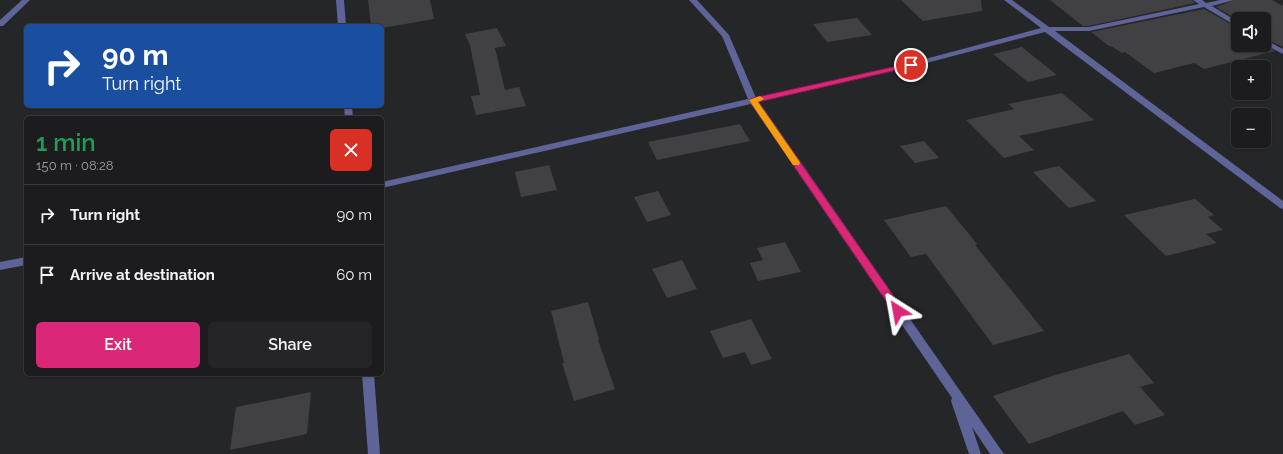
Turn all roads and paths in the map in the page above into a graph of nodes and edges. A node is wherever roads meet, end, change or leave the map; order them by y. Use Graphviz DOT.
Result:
graph roads {
  1 [pos="26,0"];
  2 [pos="340,0"];
  3 [pos="693,0"];
  4 [pos="1008,0"];
  5 [pos="1197,0"];
  6 [pos="1230,0"];
  7 [pos="1206,6"];
  8 [pos="1231,21"];
  9 [pos="0,24"];
  10 [pos="342,24"];
  11 [pos="1047,29"];
  12 [pos="1271,45"];
  13 [pos="1283,52"];
  14 [pos="753,100"];
  15 [pos="384,185"];
  16 [pos="1283,206"];
  17 [pos="24,260"];
  18 [pos="0,266"];
  19 [pos="368,376"];
  20 [pos="953,390"];
  21 [pos="374,454"];
  22 [pos="975,454"];
  23 [pos="998,454"];
  1 -- 9 [label="street"];
  2 -- 10 [label="street"];
  3 -- 14 [label="street"];
  4 -- 11 [label="street"];
  5 -- 7 [label="street"];
  6 -- 7 [label="street"];
  7 -- 8 [label="street"];
  7 -- 11 [label="street"];
  11 -- 14 [label="street"];
  11 -- 16 [label="street"];
  12 -- 13 [label="street"];
  14 -- 15 [label="street"];
  14 -- 20 [label="street"];
  17 -- 18 [label="street"];
  19 -- 21 [label="street"];
  20 -- 22 [label="street"];
  20 -- 23 [label="street"];
}
